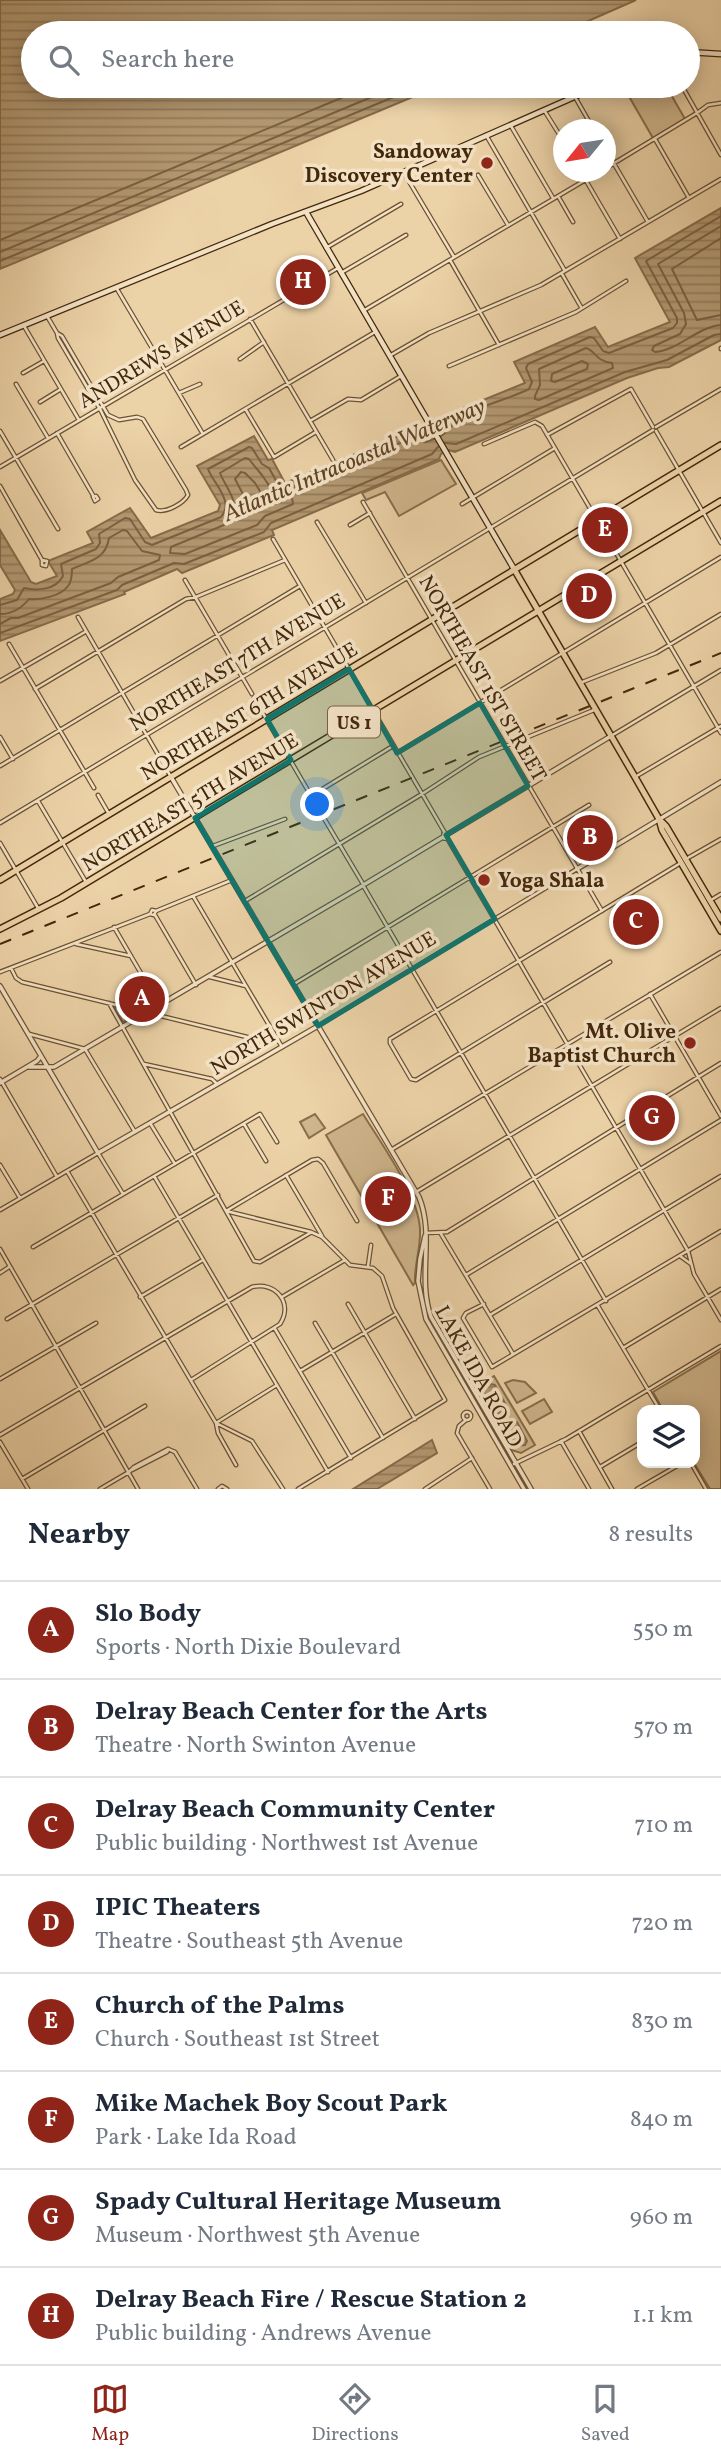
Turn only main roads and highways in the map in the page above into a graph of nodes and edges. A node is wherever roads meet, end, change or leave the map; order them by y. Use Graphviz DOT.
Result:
graph roads {
  1 [pos="700,53"];
  2 [pos="721,54"];
  3 [pos="571,98"];
  4 [pos="306,212"];
  5 [pos="0,335"];
  6 [pos="721,445"];
  7 [pos="721,500"];
  8 [pos="514,569"];
  9 [pos="538,611"];
  10 [pos="659,819"];
  11 [pos="686,862"];
  12 [pos="0,880"];
  13 [pos="708,902"];
  14 [pos="721,919"];
  15 [pos="0,929"];
  16 [pos="721,931"];
  1 -- 2 [label="main road"];
  3 -- 4 [label="main road"];
  4 -- 5 [label="main road"];
  4 -- 8 [label="main road"];
  6 -- 8 [label="main road, US 1"];
  7 -- 9 [label="main road, US 1"];
  8 -- 9 [label="main road"];
  8 -- 12 [label="main road, NORTHEAST 6TH AVENUE / US 1"];
  9 -- 10 [label="main road"];
  9 -- 15 [label="main road, NORTHEAST 5TH AVENUE / US 1"];
  10 -- 11 [label="main road"];
  10 -- 11 [label="main road"];
  11 -- 13 [label="main road"];
  13 -- 14 [label="main road"];
  13 -- 16 [label="main road"];
}
